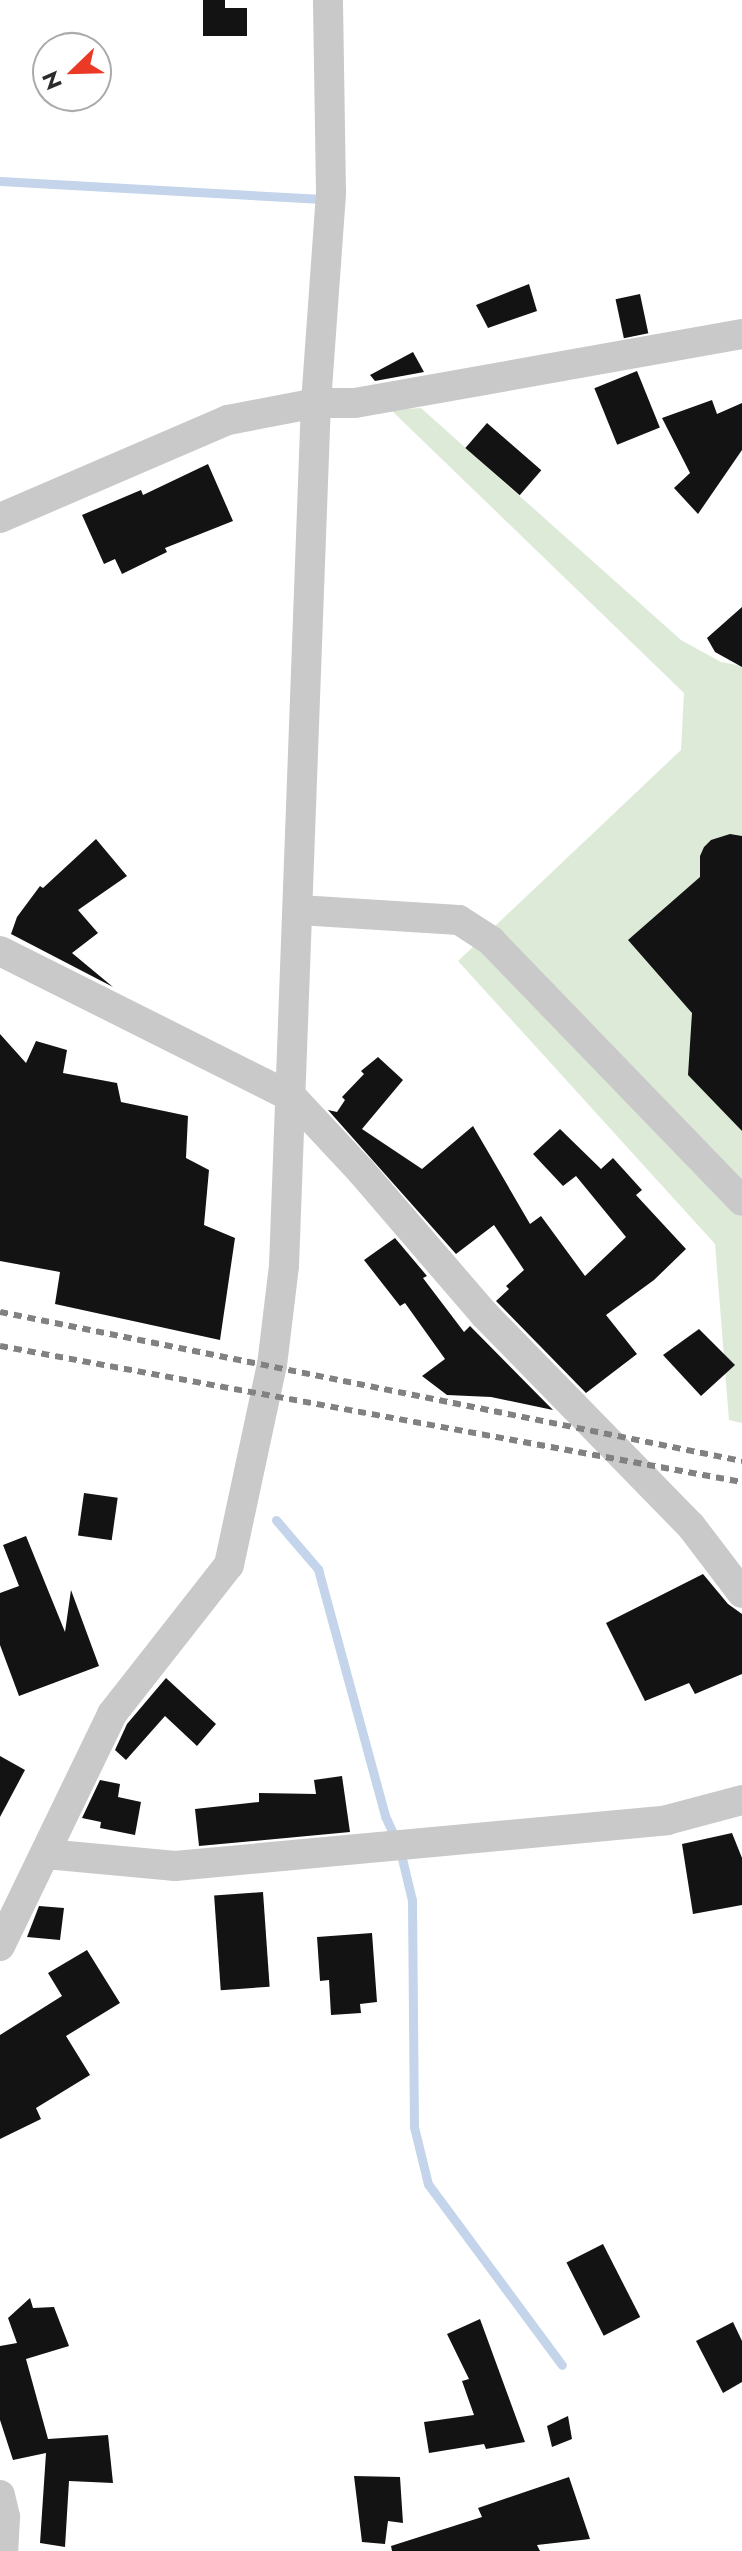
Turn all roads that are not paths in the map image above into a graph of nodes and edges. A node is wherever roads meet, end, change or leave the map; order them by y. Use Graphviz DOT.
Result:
graph roads {
  1 [pos="328,0"];
  2 [pos="742,334"];
  3 [pos="316,403"];
  4 [pos="0,518"];
  5 [pos="299,910"];
  6 [pos="0,951"];
  7 [pos="292,1097"];
  8 [pos="742,1201"];
  9 [pos="742,1593"];
  10 [pos="742,1800"];
  11 [pos="46,1854"];
  12 [pos="0,1946"];
  13 [pos="0,2495"];
  14 [pos="3,2551"];
  1 -- 3 [label="street"];
  2 -- 3 [label="street"];
  3 -- 4 [label="street"];
  3 -- 5 [label="street"];
  5 -- 7 [label="street"];
  5 -- 8 [label="street"];
  6 -- 7 [label="street"];
  7 -- 9 [label="street"];
  7 -- 11 [label="street"];
  10 -- 11 [label="street"];
  11 -- 12 [label="street"];
  13 -- 14 [label="street"];
}
